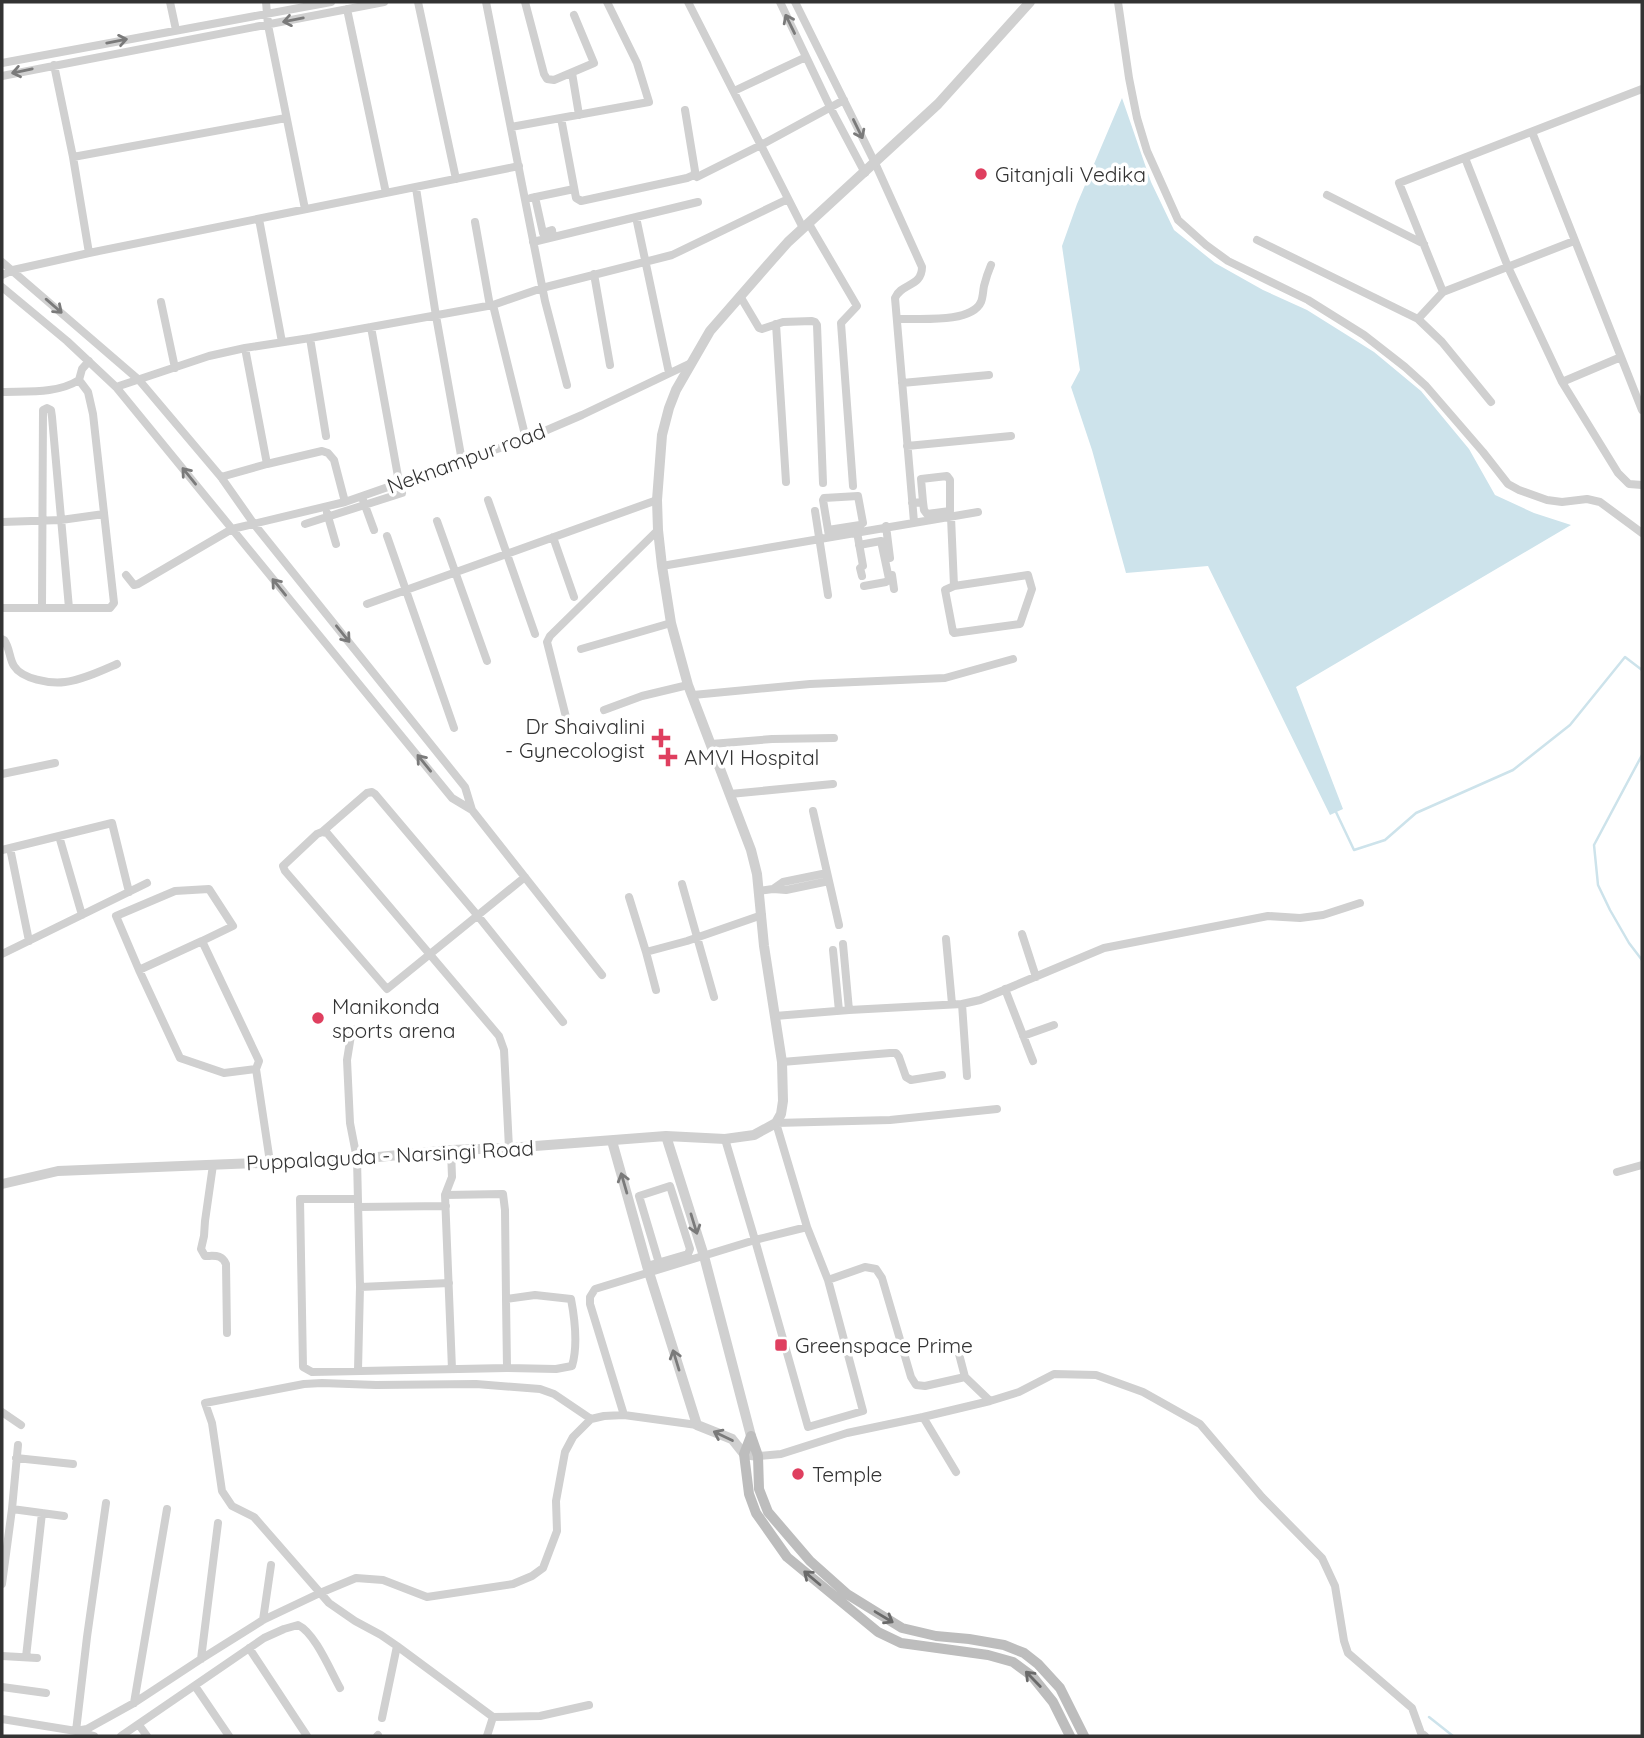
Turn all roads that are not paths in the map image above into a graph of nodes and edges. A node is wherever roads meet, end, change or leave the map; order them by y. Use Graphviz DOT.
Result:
graph roads {
  1 [pos="170,2"];
  2 [pos="266,2"];
  3 [pos="331,2"];
  4 [pos="384,2"];
  5 [pos="418,2"];
  6 [pos="486,2"];
  7 [pos="525,2"];
  8 [pos="607,2"];
  9 [pos="688,2"];
  10 [pos="780,2"];
  11 [pos="795,2"];
  12 [pos="1030,2"];
  13 [pos="1118,2"];
  14 [pos="347,9"];
  15 [pos="268,13"];
  16 [pos="574,15"];
  17 [pos="268,25"];
  18 [pos="176,30"];
  19 [pos="806,57"];
  20 [pos="2,63"];
  21 [pos="54,65"];
  22 [pos="572,73"];
  23 [pos="2,76"];
  24 [pos="1642,89"];
  25 [pos="734,91"];
  26 [pos="844,100"];
  27 [pos="830,107"];
  28 [pos="685,110"];
  29 [pos="579,115"];
  30 [pos="286,118"];
  31 [pos="561,118"];
  32 [pos="511,127"];
  33 [pos="1532,132"];
  34 [pos="761,145"];
  35 [pos="73,157"];
  36 [pos="1465,158"];
  37 [pos="875,163"];
  38 [pos="519,166"];
  39 [pos="865,173"];
  40 [pos="697,177"];
  41 [pos="456,179"];
  42 [pos="416,188"];
  43 [pos="574,189"];
  44 [pos="386,193"];
  45 [pos="1327,195"];
  46 [pos="535,197"];
  47 [pos="788,199"];
  48 [pos="525,200"];
  49 [pos="698,202"];
  50 [pos="305,209"];
  51 [pos="636,217"];
  52 [pos="259,219"];
  53 [pos="475,222"];
  54 [pos="806,226"];
  55 [pos="553,237"];
  56 [pos="1257,240"];
  57 [pos="1574,241"];
  58 [pos="533,242"];
  59 [pos="1424,244"];
  60 [pos="89,253"];
  61 [pos="645,261"];
  62 [pos="2,262"];
  63 [pos="991,265"];
  64 [pos="1508,267"];
  65 [pos="13,270"];
  66 [pos="594,274"];
  67 [pos="2,275"];
  68 [pos="2,286"];
  69 [pos="542,288"];
  70 [pos="1443,292"];
  71 [pos="740,296"];
  72 [pos="161,302"];
  73 [pos="492,305"];
  74 [pos="436,316"];
  75 [pos="897,318"];
  76 [pos="1418,318"];
  77 [pos="776,324"];
  78 [pos="371,327"];
  79 [pos="310,338"];
  80 [pos="282,342"];
  81 [pos="245,348"];
  82 [pos="1621,357"];
  83 [pos="89,360"];
  84 [pos="691,363"];
  85 [pos="610,365"];
  86 [pos="175,368"];
  87 [pos="669,373"];
  88 [pos="989,375"];
  89 [pos="79,380"];
  90 [pos="139,380"];
  91 [pos="1562,382"];
  92 [pos="902,383"];
  93 [pos="568,385"];
  94 [pos="116,387"];
  95 [pos="2,392"];
  96 [pos="1491,402"];
  97 [pos="1642,410"];
  98 [pos="326,436"];
  99 [pos="1011,436"];
  100 [pos="526,439"];
  101 [pos="907,446"];
  102 [pos="462,461"];
  103 [pos="267,464"];
  104 [pos="221,477"];
  105 [pos="399,482"];
  106 [pos="786,482"];
  107 [pos="823,483"];
  108 [pos="1642,485"];
  109 [pos="853,486"];
  110 [pos="402,493"];
  111 [pos="362,496"];
  112 [pos="657,499"];
  113 [pos="488,500"];
  114 [pos="345,502"];
  115 [pos="923,502"];
  116 [pos="912,503"];
  117 [pos="365,505"];
  118 [pos="325,507"];
  119 [pos="815,511"];
  120 [pos="978,512"];
  121 [pos="104,514"];
  122 [pos="328,517"];
  123 [pos="951,517"];
  124 [pos="43,520"];
  125 [pos="61,520"];
  126 [pos="437,521"];
  127 [pos="2,522"];
  128 [pos="914,522"];
  129 [pos="254,524"];
  130 [pos="304,524"];
  131 [pos="886,526"];
  132 [pos="232,529"];
  133 [pos="859,529"];
  134 [pos="374,530"];
  135 [pos="658,530"];
  136 [pos="829,533"];
  137 [pos="1642,533"];
  138 [pos="387,536"];
  139 [pos="553,537"];
  140 [pos="820,538"];
  141 [pos="336,544"];
  142 [pos="859,545"];
  143 [pos="507,554"];
  144 [pos="662,566"];
  145 [pos="455,572"];
  146 [pos="127,575"];
  147 [pos="862,576"];
  148 [pos="864,586"];
  149 [pos="954,586"];
  150 [pos="894,589"];
  151 [pos="407,590"];
  152 [pos="828,595"];
  153 [pos="574,597"];
  154 [pos="367,604"];
  155 [pos="2,608"];
  156 [pos="42,608"];
  157 [pos="69,608"];
  158 [pos="671,623"];
  159 [pos="535,634"];
  160 [pos="2,639"];
  161 [pos="581,649"];
  162 [pos="1013,659"];
  163 [pos="487,661"];
  164 [pos="117,664"];
  165 [pos="690,690"];
  166 [pos="604,710"];
  167 [pos="568,725"];
  168 [pos="454,728"];
  169 [pos="834,738"];
  170 [pos="711,744"];
  171 [pos="55,763"];
  172 [pos="2,774"];
  173 [pos="833,784"];
  174 [pos="730,794"];
  175 [pos="472,810"];
  176 [pos="813,811"];
  177 [pos="322,832"];
  178 [pos="59,836"];
  179 [pos="6,849"];
  180 [pos="525,877"];
  181 [pos="828,877"];
  182 [pos="147,883"];
  183 [pos="682,884"];
  184 [pos="759,891"];
  185 [pos="129,892"];
  186 [pos="629,897"];
  187 [pos="1360,904"];
  188 [pos="82,915"];
  189 [pos="762,915"];
  190 [pos="478,916"];
  191 [pos="839,925"];
  192 [pos="1022,934"];
  193 [pos="697,937"];
  194 [pos="946,939"];
  195 [pos="29,941"];
  196 [pos="202,941"];
  197 [pos="843,944"];
  198 [pos="833,950"];
  199 [pos="646,952"];
  200 [pos="430,953"];
  201 [pos="2,954"];
  202 [pos="139,970"];
  203 [pos="602,975"];
  204 [pos="1036,977"];
  205 [pos="1005,989"];
  206 [pos="656,990"];
  207 [pos="714,997"];
  208 [pos="957,1004"];
  209 [pos="839,1010"];
  210 [pos="849,1010"];
  211 [pos="775,1016"];
  212 [pos="564,1022"];
  213 [pos="1054,1024"];
  214 [pos="352,1029"];
  215 [pos="1023,1036"];
  216 [pos="1033,1061"];
  217 [pos="782,1062"];
  218 [pos="256,1069"];
  219 [pos="942,1076"];
  220 [pos="967,1076"];
  221 [pos="997,1110"];
  222 [pos="776,1122"];
  223 [pos="666,1136"];
  224 [pos="725,1139"];
  225 [pos="612,1141"];
  226 [pos="509,1148"];
  227 [pos="450,1150"];
  228 [pos="358,1159"];
  229 [pos="270,1162"];
  230 [pos="213,1165"];
  231 [pos="1642,1165"];
  232 [pos="1618,1172"];
  233 [pos="2,1184"];
  234 [pos="445,1195"];
  235 [pos="358,1203"];
  236 [pos="446,1206"];
  237 [pos="807,1227"];
  238 [pos="755,1240"];
  239 [pos="704,1256"];
  240 [pos="659,1263"];
  241 [pos="648,1269"];
  242 [pos="828,1280"];
  243 [pos="449,1283"];
  244 [pos="360,1287"];
  245 [pos="506,1299"];
  246 [pos="227,1333"];
  247 [pos="959,1354"];
  248 [pos="508,1368"];
  249 [pos="452,1369"];
  250 [pos="358,1370"];
  251 [pos="965,1377"];
  252 [pos="990,1401"];
  253 [pos="2,1412"];
  254 [pos="624,1415"];
  255 [pos="923,1417"];
  256 [pos="591,1419"];
  257 [pos="20,1425"];
  258 [pos="696,1425"];
  259 [pos="751,1436"];
  260 [pos="18,1445"];
  261 [pos="744,1454"];
  262 [pos="758,1456"];
  263 [pos="16,1458"];
  264 [pos="74,1464"];
  265 [pos="956,1472"];
  266 [pos="106,1503"];
  267 [pos="12,1509"];
  268 [pos="167,1509"];
  269 [pos="42,1513"];
  270 [pos="64,1516"];
  271 [pos="218,1523"];
  272 [pos="271,1565"];
  273 [pos="2,1583"];
  274 [pos="320,1593"];
  275 [pos="263,1620"];
  276 [pos="397,1646"];
  277 [pos="249,1648"];
  278 [pos="2,1656"];
  279 [pos="26,1657"];
  280 [pos="37,1658"];
  281 [pos="201,1659"];
  282 [pos="195,1686"];
  283 [pos="2,1687"];
  284 [pos="340,1688"];
  285 [pos="46,1693"];
  286 [pos="134,1703"];
  287 [pos="589,1705"];
  288 [pos="493,1717"];
  289 [pos="382,1718"];
  290 [pos="2,1719"];
  291 [pos="139,1725"];
  292 [pos="76,1731"];
  293 [pos="94,1736"];
  294 [pos="121,1736"];
  295 [pos="147,1736"];
  296 [pos="229,1736"];
  297 [pos="307,1736"];
  298 [pos="487,1736"];
  299 [pos="1070,1736"];
  300 [pos="1084,1736"];
  301 [pos="1425,1736"];
  1 -- 18 [label="street"];
  2 -- 15 [label="street"];
  3 -- 15 [label="street"];
  4 -- 14 [label="street"];
  5 -- 41 [label="street"];
  6 -- 32 [label="street"];
  7 -- 22 [label="street"];
  8 -- 29 [label="street"];
  9 -- 25 [label="street"];
  19 -- 10 [label="street, one-way"];
  11 -- 26 [label="street"];
  12 -- 37 [label="street"];
  13 -- 137 [label="street"];
  14 -- 17 [label="street, one-way"];
  14 -- 44 [label="street"];
  15 -- 17 [label="street"];
  15 -- 18 [label="street"];
  16 -- 22 [label="street"];
  17 -- 21 [label="street"];
  17 -- 30 [label="street"];
  20 -- 18 [label="street, one-way"];
  19 -- 25 [label="street"];
  19 -- 27 [label="street"];
  21 -- 23 [label="street, one-way"];
  21 -- 35 [label="street"];
  22 -- 29 [label="street"];
  24 -- 33 [label="street"];
  25 -- 34 [label="street"];
  26 -- 27 [label="street"];
  26 -- 37 [label="street, one-way"];
  27 -- 34 [label="street"];
  27 -- 39 [label="street"];
  28 -- 43 [label="street"];
  29 -- 31 [label="street"];
  30 -- 35 [label="street"];
  30 -- 50 [label="street"];
  31 -- 32 [label="street"];
  31 -- 43 [label="street"];
  32 -- 38 [label="street"];
  33 -- 36 [label="street"];
  33 -- 57 [label="street"];
  34 -- 40 [label="street"];
  34 -- 47 [label="street"];
  35 -- 60 [label="street"];
  36 -- 59 [label="street"];
  36 -- 64 [label="street"];
  37 -- 39 [label="street"];
  37 -- 75 [label="street"];
  38 -- 41 [label="street"];
  38 -- 48 [label="street"];
  39 -- 54 [label="street"];
  41 -- 42 [label="street"];
  42 -- 44 [label="street"];
  42 -- 74 [label="street"];
  43 -- 46 [label="street"];
  44 -- 50 [label="street"];
  45 -- 59 [label="street"];
  46 -- 48 [label="street"];
  46 -- 55 [label="street"];
  47 -- 54 [label="street"];
  47 -- 61 [label="street"];
  48 -- 58 [label="street"];
  49 -- 51 [label="street"];
  50 -- 52 [label="street"];
  51 -- 55 [label="street"];
  51 -- 61 [label="street"];
  52 -- 60 [label="street"];
  52 -- 80 [label="street"];
  53 -- 73 [label="street"];
  54 -- 71 [label="street"];
  54 -- 109 [label="street"];
  55 -- 58 [label="street"];
  56 -- 76 [label="street"];
  57 -- 64 [label="street"];
  57 -- 82 [label="street"];
  58 -- 69 [label="street"];
  59 -- 70 [label="street"];
  60 -- 65 [label="street"];
  61 -- 66 [label="street"];
  61 -- 87 [label="street"];
  62 -- 65 [label="street"];
  63 -- 75 [label="street"];
  64 -- 70 [label="street"];
  64 -- 91 [label="street"];
  65 -- 67 [label="street"];
  65 -- 90 [label="street, one-way"];
  66 -- 69 [label="street"];
  66 -- 85 [label="street"];
  68 -- 83 [label="street"];
  69 -- 73 [label="street"];
  69 -- 93 [label="street"];
  70 -- 76 [label="street"];
  71 -- 77 [label="street"];
  71 -- 84 [label="street"];
  72 -- 86 [label="street"];
  73 -- 74 [label="street"];
  73 -- 100 [label="street"];
  74 -- 78 [label="street"];
  74 -- 102 [label="street"];
  75 -- 92 [label="street"];
  76 -- 96 [label="street"];
  77 -- 106 [label="street"];
  77 -- 107 [label="street"];
  78 -- 79 [label="street"];
  78 -- 105 [label="street"];
  79 -- 80 [label="street"];
  79 -- 98 [label="street"];
  80 -- 81 [label="street"];
  81 -- 86 [label="street"];
  81 -- 103 [label="street"];
  82 -- 91 [label="street"];
  82 -- 97 [label="street"];
  83 -- 89 [label="street"];
  83 -- 94 [label="street"];
  84 -- 87 [label="street, Neknampur road"];
  84 -- 112 [label="street"];
  86 -- 90 [label="street"];
  87 -- 100 [label="street, Neknampur road"];
  88 -- 92 [label="street"];
  89 -- 95 [label="street"];
  89 -- 121 [label="street"];
  90 -- 94 [label="street"];
  90 -- 104 [label="street"];
  91 -- 108 [label="street"];
  92 -- 101 [label="street"];
  132 -- 94 [label="street, one-way"];
  99 -- 101 [label="street"];
  100 -- 102 [label="street, Neknampur road"];
  101 -- 116 [label="street"];
  102 -- 105 [label="street, Neknampur road"];
  103 -- 104 [label="street"];
  103 -- 114 [label="street"];
  104 -- 129 [label="street"];
  105 -- 111 [label="street, Neknampur road"];
  110 -- 117 [label="street"];
  111 -- 114 [label="street, Neknampur road"];
  111 -- 117 [label="street"];
  112 -- 135 [label="street"];
  112 -- 139 [label="street"];
  113 -- 143 [label="street"];
  114 -- 118 [label="street, Neknampur road"];
  115 -- 115 [label="street"];
  115 -- 116 [label="street"];
  116 -- 128 [label="street"];
  117 -- 122 [label="street"];
  117 -- 134 [label="street"];
  118 -- 122 [label="street"];
  118 -- 129 [label="street, Neknampur road"];
  119 -- 140 [label="street"];
  120 -- 123 [label="street"];
  121 -- 125 [label="street"];
  121 -- 157 [label="street"];
  122 -- 130 [label="street"];
  122 -- 141 [label="street"];
  123 -- 128 [label="street"];
  123 -- 149 [label="street"];
  124 -- 125 [label="street"];
  124 -- 125 [label="street"];
  124 -- 127 [label="street"];
  124 -- 156 [label="street"];
  125 -- 157 [label="street"];
  126 -- 145 [label="street"];
  128 -- 131 [label="street"];
  129 -- 132 [label="street, Neknampur road"];
  129 -- 175 [label="street, one-way"];
  131 -- 133 [label="street"];
  131 -- 150 [label="street"];
  132 -- 146 [label="street, Neknampur road"];
  175 -- 132 [label="street, one-way"];
  133 -- 136 [label="street"];
  133 -- 136 [label="street"];
  133 -- 142 [label="street"];
  135 -- 144 [label="street"];
  135 -- 167 [label="street"];
  136 -- 140 [label="street"];
  138 -- 151 [label="street"];
  139 -- 143 [label="street"];
  139 -- 153 [label="street"];
  140 -- 144 [label="street"];
  140 -- 152 [label="street"];
  142 -- 147 [label="street"];
  142 -- 148 [label="street"];
  143 -- 145 [label="street"];
  143 -- 159 [label="street"];
  144 -- 158 [label="street"];
  145 -- 151 [label="street"];
  145 -- 163 [label="street"];
  149 -- 149 [label="street"];
  151 -- 154 [label="street"];
  151 -- 168 [label="street"];
  155 -- 156 [label="street"];
  156 -- 157 [label="street"];
  158 -- 161 [label="street"];
  158 -- 165 [label="street"];
  160 -- 164 [label="street"];
  162 -- 165 [label="street"];
  165 -- 166 [label="street"];
  165 -- 170 [label="street"];
  169 -- 170 [label="street"];
  170 -- 174 [label="street"];
  171 -- 172 [label="street"];
  173 -- 174 [label="street"];
  174 -- 184 [label="street"];
  175 -- 180 [label="street"];
  176 -- 181 [label="street"];
  177 -- 190 [label="street"];
  177 -- 200 [label="street"];
  177 -- 200 [label="street"];
  178 -- 179 [label="street"];
  178 -- 185 [label="street"];
  178 -- 188 [label="street"];
  179 -- 195 [label="street"];
  180 -- 190 [label="street"];
  180 -- 203 [label="street"];
  181 -- 184 [label="street"];
  181 -- 191 [label="street"];
  182 -- 185 [label="street"];
  183 -- 193 [label="street"];
  184 -- 189 [label="street"];
  185 -- 188 [label="street"];
  186 -- 199 [label="street"];
  187 -- 204 [label="street"];
  188 -- 195 [label="street"];
  189 -- 193 [label="street"];
  189 -- 211 [label="street"];
  190 -- 200 [label="street"];
  190 -- 212 [label="street"];
  192 -- 204 [label="street"];
  193 -- 199 [label="street"];
  193 -- 207 [label="street"];
  194 -- 208 [label="street"];
  195 -- 201 [label="street"];
  196 -- 202 [label="street"];
  196 -- 202 [label="street"];
  196 -- 218 [label="street"];
  197 -- 210 [label="street"];
  198 -- 209 [label="street"];
  199 -- 206 [label="street"];
  200 -- 226 [label="street"];
  202 -- 218 [label="street"];
  204 -- 205 [label="street"];
  205 -- 208 [label="street"];
  205 -- 215 [label="street"];
  208 -- 210 [label="street"];
  208 -- 220 [label="street"];
  209 -- 210 [label="street"];
  209 -- 211 [label="street"];
  211 -- 217 [label="street"];
  213 -- 215 [label="street"];
  214 -- 228 [label="street"];
  215 -- 216 [label="street"];
  217 -- 219 [label="street"];
  217 -- 222 [label="street"];
  218 -- 229 [label="street"];
  221 -- 222 [label="street"];
  222 -- 224 [label="street, Puppalaguda - Narsingi Road"];
  222 -- 237 [label="street"];
  223 -- 224 [label="street, Puppalaguda - Narsingi Road"];
  223 -- 225 [label="street, Puppalaguda - Narsingi Road"];
  223 -- 239 [label="street, one-way"];
  224 -- 238 [label="street"];
  225 -- 226 [label="street, Puppalaguda - Narsingi Road"];
  241 -- 225 [label="street, one-way"];
  226 -- 227 [label="street, Puppalaguda - Narsingi Road"];
  227 -- 228 [label="street, Puppalaguda - Narsingi Road"];
  227 -- 234 [label="street"];
  228 -- 229 [label="street, Puppalaguda - Narsingi Road"];
  228 -- 235 [label="street"];
  229 -- 230 [label="street, Puppalaguda - Narsingi Road"];
  230 -- 233 [label="street, Puppalaguda - Narsingi Road"];
  230 -- 246 [label="street"];
  231 -- 232 [label="street"];
  234 -- 236 [label="street"];
  234 -- 245 [label="street"];
  235 -- 236 [label="street"];
  235 -- 244 [label="street"];
  235 -- 250 [label="street"];
  236 -- 243 [label="street"];
  237 -- 238 [label="street"];
  237 -- 242 [label="street"];
  238 -- 239 [label="street"];
  238 -- 242 [label="street"];
  239 -- 241 [label="street"];
  239 -- 259 [label="street"];
  240 -- 240 [label="street"];
  240 -- 241 [label="street"];
  241 -- 254 [label="street"];
  258 -- 241 [label="street, one-way"];
  242 -- 251 [label="street"];
  243 -- 244 [label="street"];
  243 -- 249 [label="street"];
  244 -- 250 [label="street"];
  245 -- 248 [label="street"];
  245 -- 248 [label="street"];
  247 -- 251 [label="street"];
  248 -- 249 [label="street"];
  249 -- 250 [label="street"];
  251 -- 252 [label="street"];
  252 -- 255 [label="street"];
  252 -- 301 [label="street"];
  253 -- 257 [label="street"];
  254 -- 256 [label="street"];
  254 -- 258 [label="street"];
  255 -- 262 [label="street"];
  255 -- 265 [label="street"];
  256 -- 274 [label="street"];
  256 -- 274 [label="street"];
  261 -- 258 [label="street, one-way"];
  259 -- 261 [label="main road"];
  259 -- 262 [label="main road"];
  260 -- 263 [label="street"];
  261 -- 262 [label="street"];
  299 -- 261 [label="main road, one-way"];
  262 -- 300 [label="main road, one-way"];
  263 -- 264 [label="street"];
  263 -- 267 [label="street"];
  266 -- 292 [label="street"];
  267 -- 269 [label="street"];
  267 -- 273 [label="street"];
  268 -- 286 [label="street"];
  269 -- 270 [label="street"];
  269 -- 279 [label="street"];
  271 -- 281 [label="street"];
  272 -- 275 [label="street"];
  274 -- 275 [label="street"];
  274 -- 276 [label="street"];
  275 -- 281 [label="street"];
  276 -- 288 [label="street"];
  276 -- 289 [label="street"];
  277 -- 282 [label="street"];
  277 -- 284 [label="street"];
  277 -- 297 [label="street"];
  278 -- 279 [label="street"];
  279 -- 280 [label="street"];
  281 -- 286 [label="street"];
  282 -- 291 [label="street"];
  282 -- 296 [label="street"];
  283 -- 285 [label="street"];
  286 -- 292 [label="street"];
  287 -- 288 [label="street"];
  288 -- 298 [label="street"];
  290 -- 292 [label="street"];
  291 -- 294 [label="street"];
  291 -- 295 [label="street"];
  292 -- 293 [label="street"];
}
